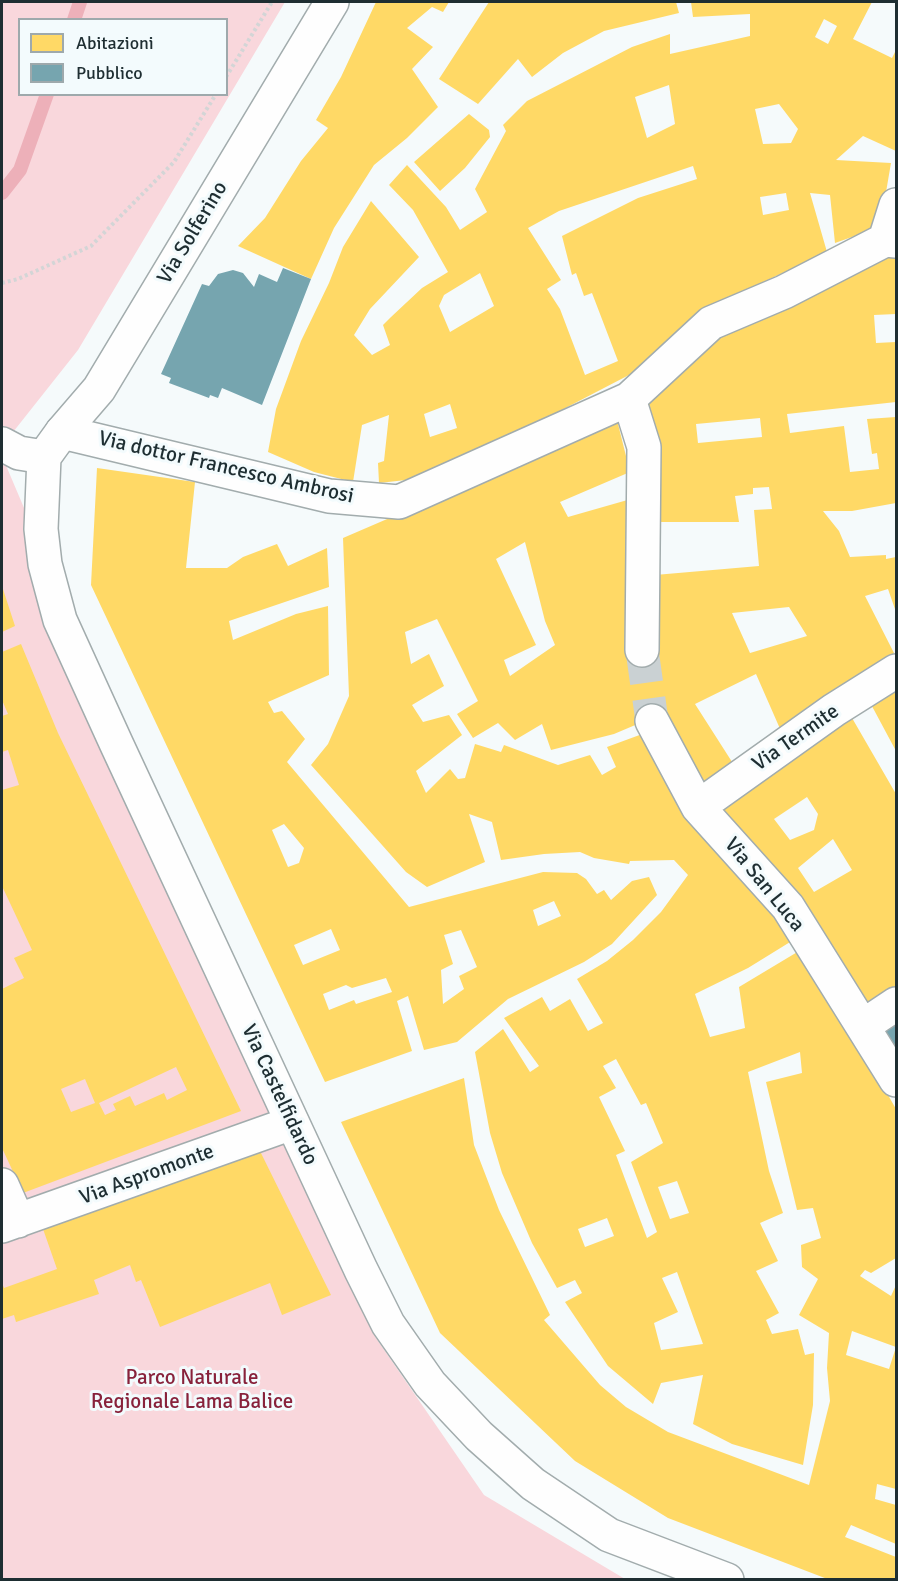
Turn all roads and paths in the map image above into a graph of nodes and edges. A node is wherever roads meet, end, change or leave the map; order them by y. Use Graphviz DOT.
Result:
graph roads {
  1 [pos="272,2"];
  2 [pos="332,2"];
  3 [pos="228,74"];
  4 [pos="215,96"];
  5 [pos="897,206"];
  6 [pos="891,241"];
  7 [pos="2,283"];
  8 [pos="629,399"];
  9 [pos="32,446"];
  10 [pos="642,650"];
  11 [pos="897,671"];
  12 [pos="652,722"];
  13 [pos="698,807"];
  14 [pos="897,1004"];
  15 [pos="863,1026"];
  16 [pos="897,1080"];
  17 [pos="292,1123"];
  18 [pos="2,1185"];
  19 [pos="10,1224"];
  20 [pos="727,1580"];
  1 -- 3 [label="path"];
  2 -- 9 [label="street, Via Solferino"];
  4 -- 7 [label="path"];
  5 -- 6 [label="street"];
  6 -- 8 [label="street, Via dottor Francesco Ambrosi"];
  8 -- 9 [label="street, Via dottor Francesco Ambrosi"];
  8 -- 10 [label="street"];
  9 -- 17 [label="street, Via Castelfidardo"];
  11 -- 13 [label="street, Via Termite"];
  12 -- 13 [label="street, Via San Luca"];
  13 -- 15 [label="street, Via San Luca"];
  14 -- 15 [label="street"];
  15 -- 16 [label="street, Via San Luca"];
  17 -- 19 [label="street, Via Aspromonte"];
  17 -- 20 [label="street, Via Castelfidardo"];
  18 -- 19 [label="street"];
}
